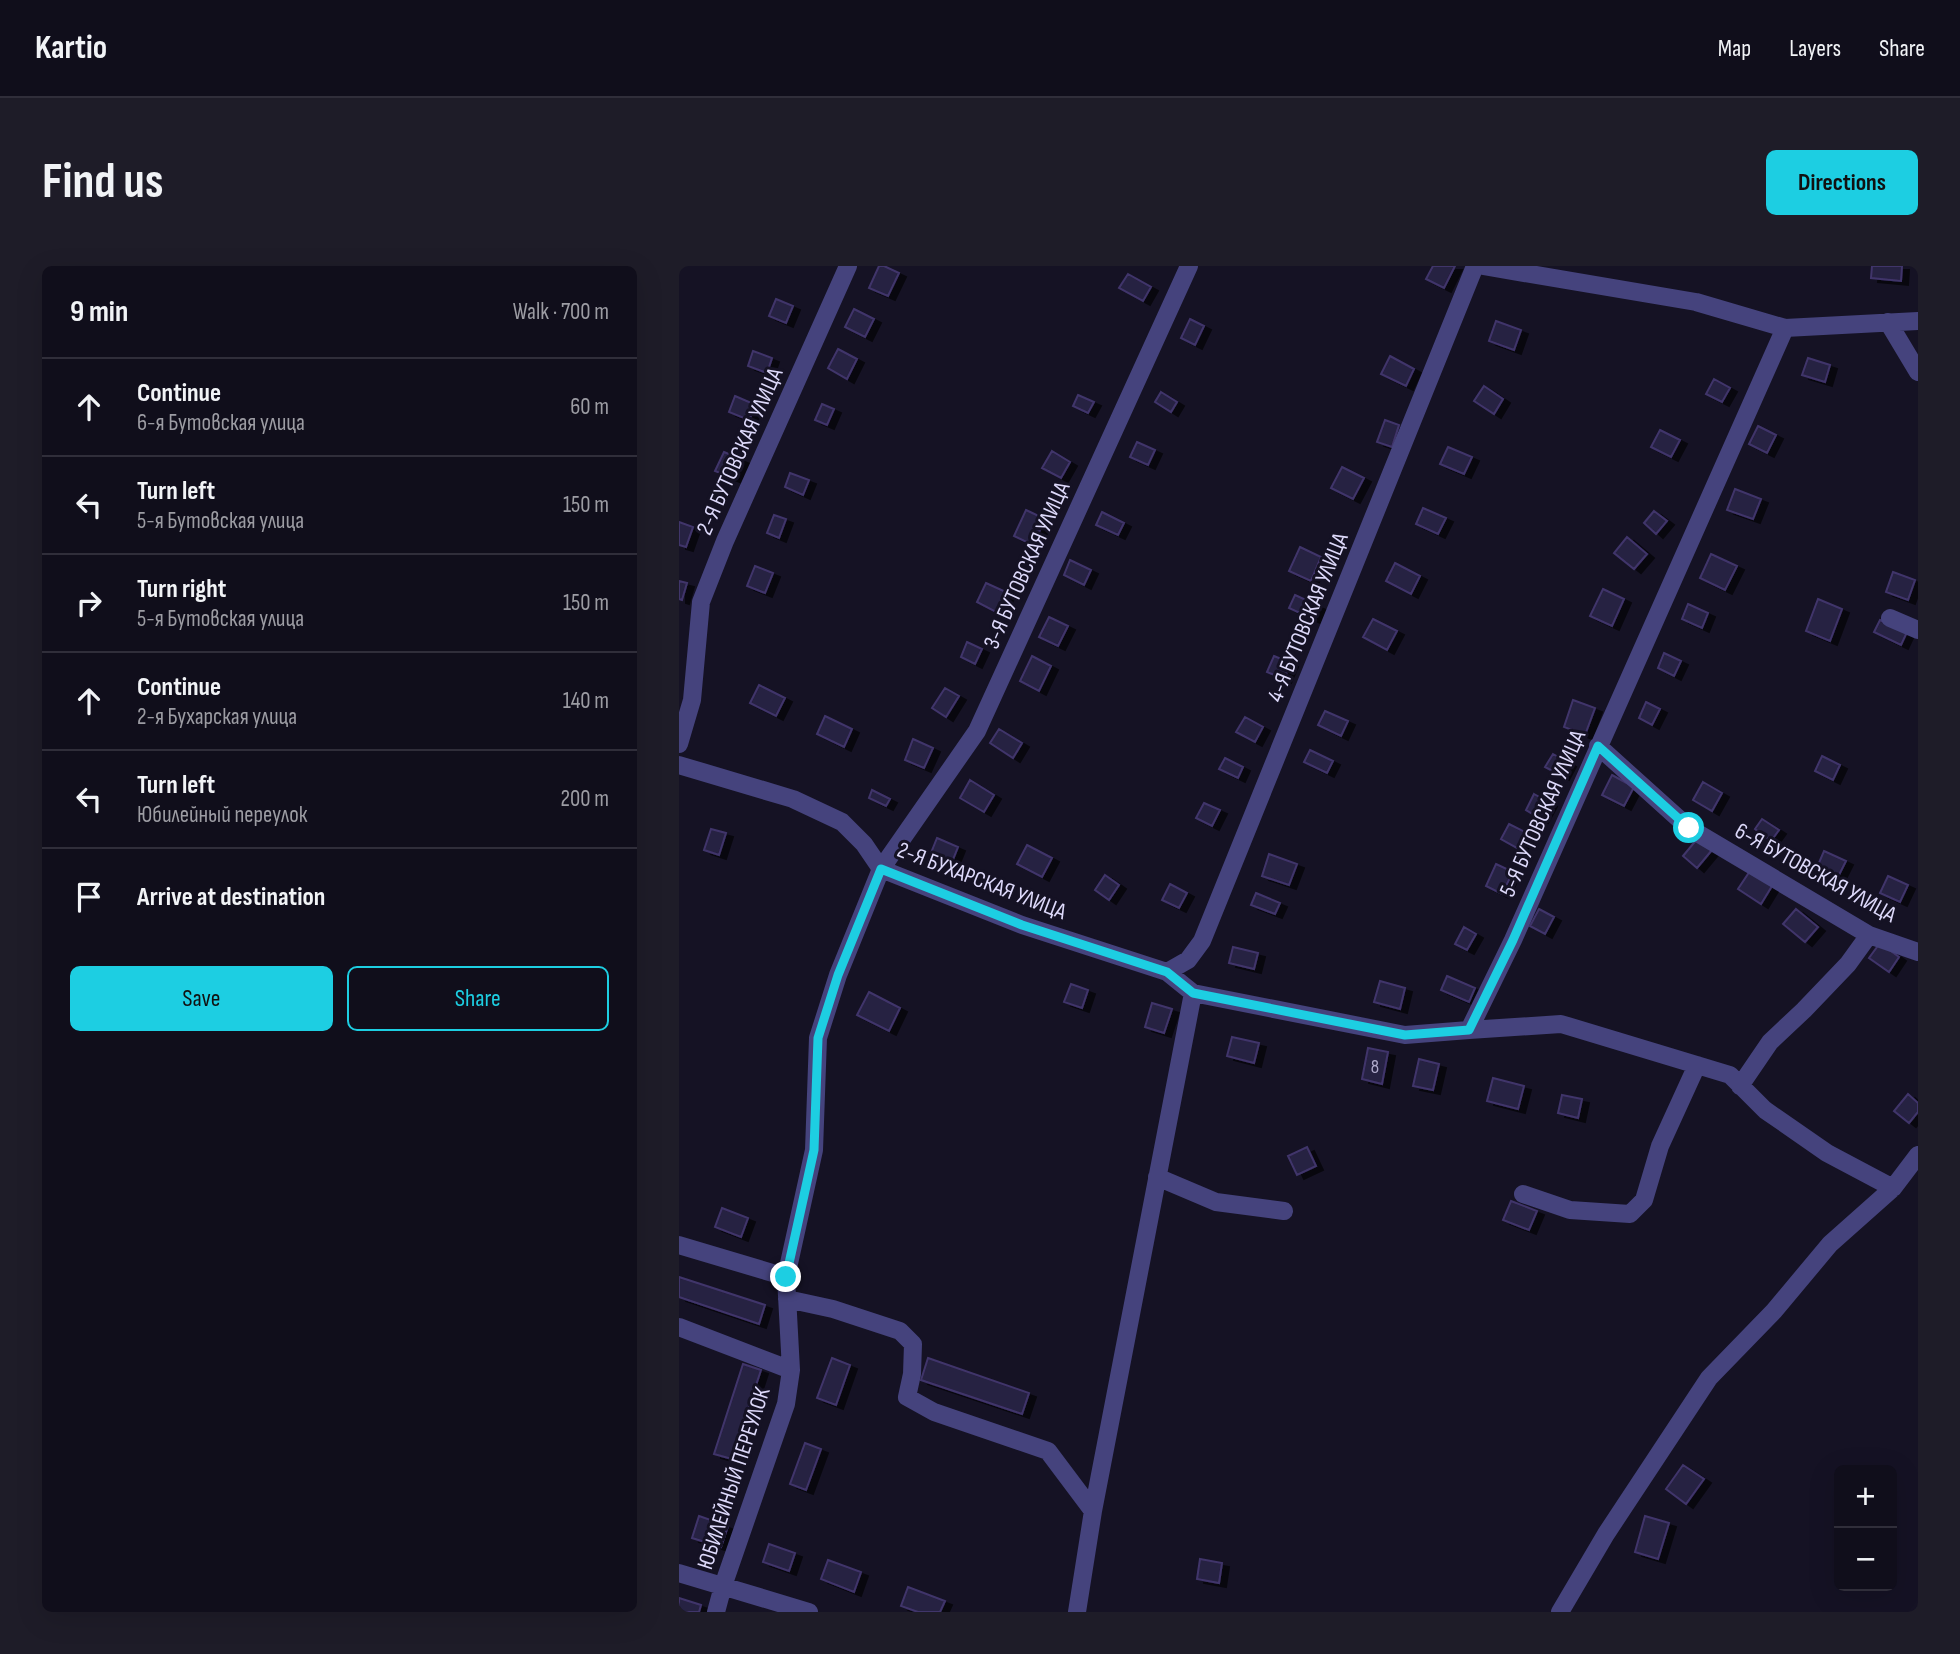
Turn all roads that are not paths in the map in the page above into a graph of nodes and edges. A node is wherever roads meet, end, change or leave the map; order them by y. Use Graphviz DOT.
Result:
graph roads {
  1 [pos="848,266"];
  2 [pos="1189,266"];
  3 [pos="1475,266"];
  4 [pos="1483,266"];
  5 [pos="1918,321"];
  6 [pos="1888,322"];
  7 [pos="1785,328"];
  8 [pos="1918,372"];
  9 [pos="1890,618"];
  10 [pos="1918,630"];
  11 [pos="679,744"];
  12 [pos="1598,746"];
  13 [pos="679,765"];
  14 [pos="881,869"];
  15 [pos="1869,935"];
  16 [pos="1918,952"];
  17 [pos="1167,972"];
  18 [pos="1193,993"];
  19 [pos="1469,1030"];
  20 [pos="1697,1065"];
  21 [pos="1740,1086"];
  22 [pos="1918,1155"];
  23 [pos="1157,1177"];
  24 [pos="1893,1188"];
  25 [pos="1523,1194"];
  26 [pos="1284,1211"];
  27 [pos="679,1245"];
  28 [pos="786,1277"];
  29 [pos="787,1299"];
  30 [pos="679,1327"];
  31 [pos="791,1370"];
  32 [pos="1093,1511"];
  33 [pos="679,1573"];
  34 [pos="723,1586"];
  35 [pos="716,1612"];
  36 [pos="809,1612"];
  37 [pos="1077,1612"];
  38 [pos="1560,1612"];
  1 -- 11 [label="street, 2-Я БУТОВСКАЯ УЛИЦА"];
  2 -- 14 [label="street, 3-Я БУТОВСКАЯ УЛИЦА"];
  3 -- 17 [label="street, 4-Я БУТОВСКАЯ УЛИЦА"];
  4 -- 7 [label="street"];
  5 -- 6 [label="street"];
  6 -- 7 [label="street"];
  6 -- 8 [label="street"];
  7 -- 12 [label="street, 5-Я БУТОВСКАЯ УЛИЦА"];
  9 -- 10 [label="street"];
  12 -- 15 [label="street, 6-Я БУТОВСКАЯ УЛИЦА"];
  12 -- 19 [label="street, 5-Я БУТОВСКАЯ УЛИЦА"];
  13 -- 14 [label="street, 2-Я БУХАРСКАЯ УЛИЦА"];
  14 -- 17 [label="street, 2-Я БУХАРСКАЯ УЛИЦА"];
  14 -- 28 [label="street, ЮБИЛЕЙНЫЙ ПЕРЕУЛОК"];
  15 -- 16 [label="street, 6-Я БУТОВСКАЯ УЛИЦА"];
  15 -- 21 [label="street"];
  17 -- 18 [label="street"];
  18 -- 19 [label="street"];
  18 -- 23 [label="street"];
  19 -- 20 [label="street"];
  20 -- 21 [label="street"];
  20 -- 25 [label="street"];
  21 -- 24 [label="street"];
  22 -- 24 [label="street"];
  23 -- 26 [label="street"];
  23 -- 32 [label="street"];
  24 -- 38 [label="street"];
  27 -- 28 [label="street"];
  28 -- 29 [label="street, ЮБИЛЕЙНЫЙ ПЕРЕУЛОК"];
  29 -- 31 [label="street, ЮБИЛЕЙНЫЙ ПЕРЕУЛОК"];
  29 -- 32 [label="street"];
  30 -- 31 [label="street"];
  31 -- 34 [label="street, ЮБИЛЕЙНЫЙ ПЕРЕУЛОК"];
  32 -- 37 [label="street"];
  33 -- 34 [label="street"];
  34 -- 35 [label="street, ЮБИЛЕЙНЫЙ ПЕРЕУЛОК"];
  34 -- 36 [label="street"];
}
